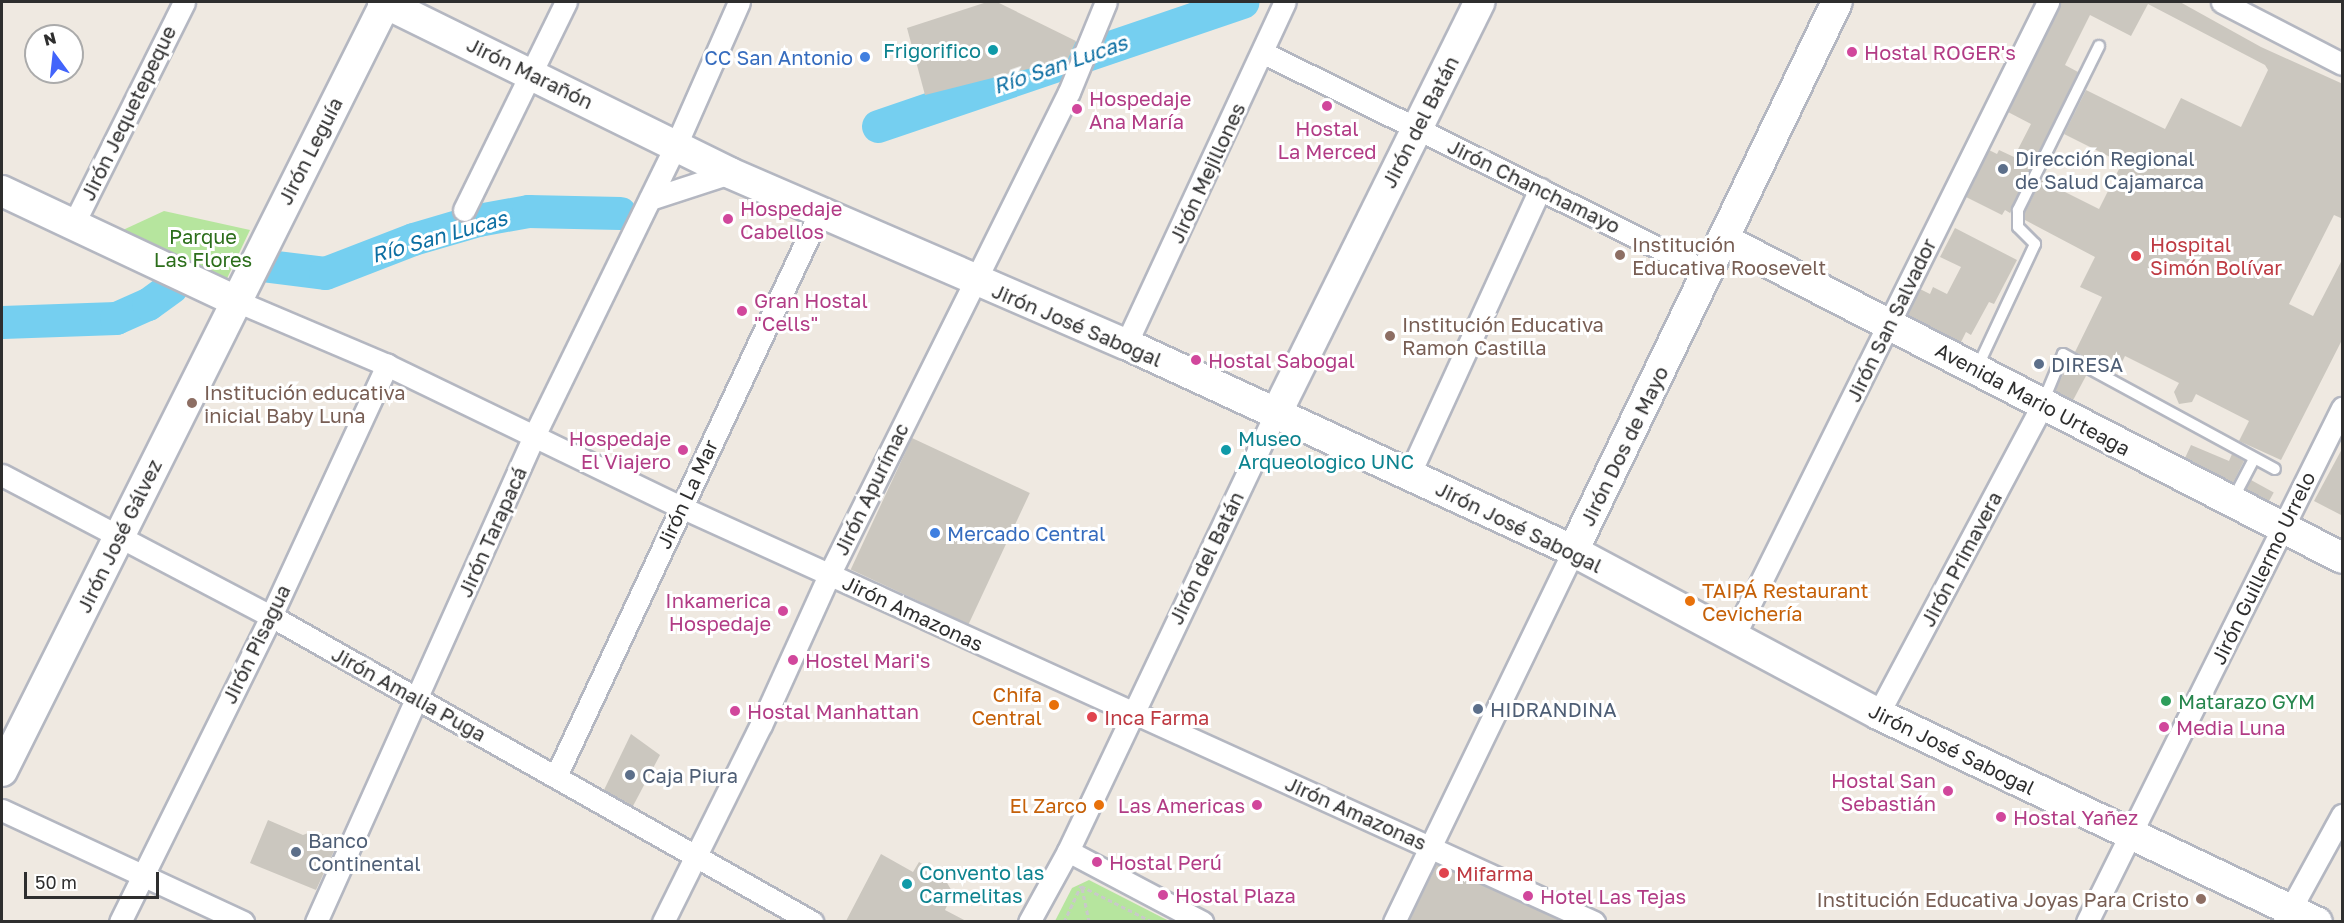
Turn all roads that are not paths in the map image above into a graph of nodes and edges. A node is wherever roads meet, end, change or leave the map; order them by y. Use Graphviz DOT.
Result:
graph roads {
  1 [pos="184,2"];
  2 [pos="385,2"];
  3 [pos="566,2"];
  4 [pos="739,2"];
  5 [pos="1106,2"];
  6 [pos="1480,2"];
  7 [pos="1837,2"];
  8 [pos="2048,2"];
  9 [pos="2222,2"];
  10 [pos="1282,7"];
  11 [pos="2099,45"];
  12 [pos="1264,53"];
  13 [pos="2343,64"];
  14 [pos="532,74"];
  15 [pos="1417,128"];
  16 [pos="676,145"];
  17 [pos="730,173"];
  18 [pos="1540,189"];
  19 [pos="2,191"];
  20 [pos="650,199"];
  21 [pos="464,210"];
  22 [pos="820,212"];
  23 [pos="73,225"];
  24 [pos="1723,239"];
  25 [pos="1708,272"];
  26 [pos="973,280"];
  27 [pos="234,300"];
  28 [pos="1888,324"];
  29 [pos="1126,344"];
  30 [pos="387,365"];
  31 [pos="1977,368"];
  32 [pos="2043,404"];
  33 [pos="2343,408"];
  34 [pos="1275,416"];
  35 [pos="534,436"];
  36 [pos="2254,459"];
  37 [pos="2275,470"];
  38 [pos="2,475"];
  39 [pos="1409,475"];
  40 [pos="2231,503"];
  41 [pos="681,507"];
  42 [pos="2282,528"];
  43 [pos="120,537"];
  44 [pos="1573,551"];
  45 [pos="2343,558"];
  46 [pos="829,575"];
  47 [pos="271,616"];
  48 [pos="1733,638"];
  49 [pos="418,699"];
  50 [pos="1131,713"];
  51 [pos="1878,714"];
  52 [pos="2,771"];
  53 [pos="556,776"];
  54 [pos="2,810"];
  55 [pos="2343,815"];
  56 [pos="2131,835"];
  57 [pos="1433,847"];
  58 [pos="1068,851"];
  59 [pos="695,856"];
  60 [pos="142,873"];
  61 [pos="2297,918"];
  62 [pos="120,921"];
  63 [pos="243,921"];
  64 [pos="316,921"];
  65 [pos="663,921"];
  66 [pos="812,921"];
  67 [pos="1029,921"];
  68 [pos="1202,921"];
  69 [pos="1394,921"];
  70 [pos="1594,921"];
  71 [pos="2087,921"];
  1 -- 23 [label="street, Jirón Jequetepeque"];
  2 -- 14 [label="street, Jirón Marañón"];
  2 -- 27 [label="street, Jirón Leguía"];
  3 -- 14 [label="street"];
  4 -- 16 [label="street, Jirón Tarapacá"];
  5 -- 26 [label="street, Jirón Apurímac"];
  6 -- 15 [label="street, Jirón del Batán"];
  7 -- 24 [label="street, Jirón Dos de Mayo"];
  8 -- 28 [label="street, Jirón San Salvador"];
  9 -- 13 [label="street"];
  10 -- 12 [label="street, Jirón Mejillones"];
  11 -- 31 [label="lane"];
  12 -- 15 [label="street, Jirón Chanchamayo"];
  12 -- 29 [label="street, Jirón Mejillones"];
  14 -- 16 [label="street, Jirón Marañón"];
  14 -- 21 [label="street"];
  15 -- 18 [label="street, Jirón Chanchamayo"];
  15 -- 34 [label="street, Jirón del Batán"];
  16 -- 17 [label="street, Jirón José Sabogal"];
  16 -- 20 [label="street, Jirón Tarapacá"];
  17 -- 20 [label="street"];
  17 -- 22 [label="street, Jirón José Sabogal"];
  18 -- 25 [label="street, Jirón Chanchamayo"];
  18 -- 39 [label="street"];
  19 -- 23 [label="street"];
  20 -- 35 [label="street, Jirón Tarapacá"];
  22 -- 26 [label="street, Jirón José Sabogal"];
  22 -- 41 [label="street, Jirón La Mar"];
  23 -- 27 [label="street"];
  24 -- 25 [label="street, Jirón Dos de Mayo"];
  24 -- 28 [label="street, Avenida Mario Urteaga"];
  25 -- 44 [label="street, Jirón Dos de Mayo"];
  26 -- 29 [label="street, Jirón José Sabogal"];
  26 -- 46 [label="street, Jirón Apurímac"];
  27 -- 30 [label="street, Jirón Amazonas"];
  27 -- 43 [label="street, Jirón José Gálvez"];
  28 -- 31 [label="street, Avenida Mario Urteaga"];
  28 -- 48 [label="street, Jirón San Salvador"];
  29 -- 34 [label="street, Jirón José Sabogal"];
  30 -- 35 [label="street, Jirón Amazonas"];
  30 -- 47 [label="street, Jirón Pisagua"];
  31 -- 32 [label="street, Avenida Mario Urteaga"];
  32 -- 36 [label="lane"];
  32 -- 40 [label="street, Avenida Mario Urteaga"];
  32 -- 51 [label="street, Jirón Primavera"];
  33 -- 42 [label="street, Jirón Guillermo Urrelo"];
  34 -- 39 [label="street, Jirón José Sabogal"];
  34 -- 50 [label="street, Jirón del Batán"];
  35 -- 41 [label="street, Jirón Amazonas"];
  35 -- 49 [label="street, Jirón Tarapacá"];
  36 -- 37 [label="lane"];
  36 -- 40 [label="lane"];
  38 -- 43 [label="street, Jirón Amalia Puga"];
  39 -- 44 [label="street, Jirón José Sabogal"];
  40 -- 42 [label="street, Avenida Mario Urteaga"];
  41 -- 46 [label="street, Jirón Amazonas"];
  41 -- 53 [label="street, Jirón La Mar"];
  42 -- 45 [label="street, Avenida Mario Urteaga"];
  42 -- 56 [label="street, Jirón Guillermo Urrelo"];
  43 -- 47 [label="street, Jirón Amalia Puga"];
  43 -- 52 [label="street, Jirón José Gálvez"];
  44 -- 48 [label="street, Jirón José Sabogal"];
  44 -- 57 [label="street, Jirón Dos de Mayo"];
  46 -- 50 [label="street, Jirón Amazonas"];
  46 -- 59 [label="street, Jirón Apurímac"];
  47 -- 49 [label="street, Jirón Amalia Puga"];
  47 -- 60 [label="street, Jirón Pisagua"];
  48 -- 51 [label="street, Jirón José Sabogal"];
  49 -- 53 [label="street, Jirón Amalia Puga"];
  49 -- 64 [label="street, Jirón Tarapacá"];
  50 -- 57 [label="street, Jirón Amazonas"];
  50 -- 58 [label="street, Jirón del Batán"];
  51 -- 56 [label="street, Jirón José Sabogal"];
  53 -- 59 [label="street, Jirón Amalia Puga"];
  54 -- 60 [label="street"];
  55 -- 61 [label="street"];
  56 -- 61 [label="street, Jirón José Sabogal"];
  56 -- 71 [label="street, Jirón Guillermo Urrelo"];
  57 -- 69 [label="street, Jirón Dos de Mayo"];
  57 -- 70 [label="street, Jirón Amazonas"];
  58 -- 67 [label="street, Jirón del Batán"];
  58 -- 68 [label="street"];
  59 -- 65 [label="street, Jirón Apurímac"];
  59 -- 66 [label="street, Jirón Amalia Puga"];
  60 -- 62 [label="street, Jirón Pisagua"];
  60 -- 63 [label="street"];
}
